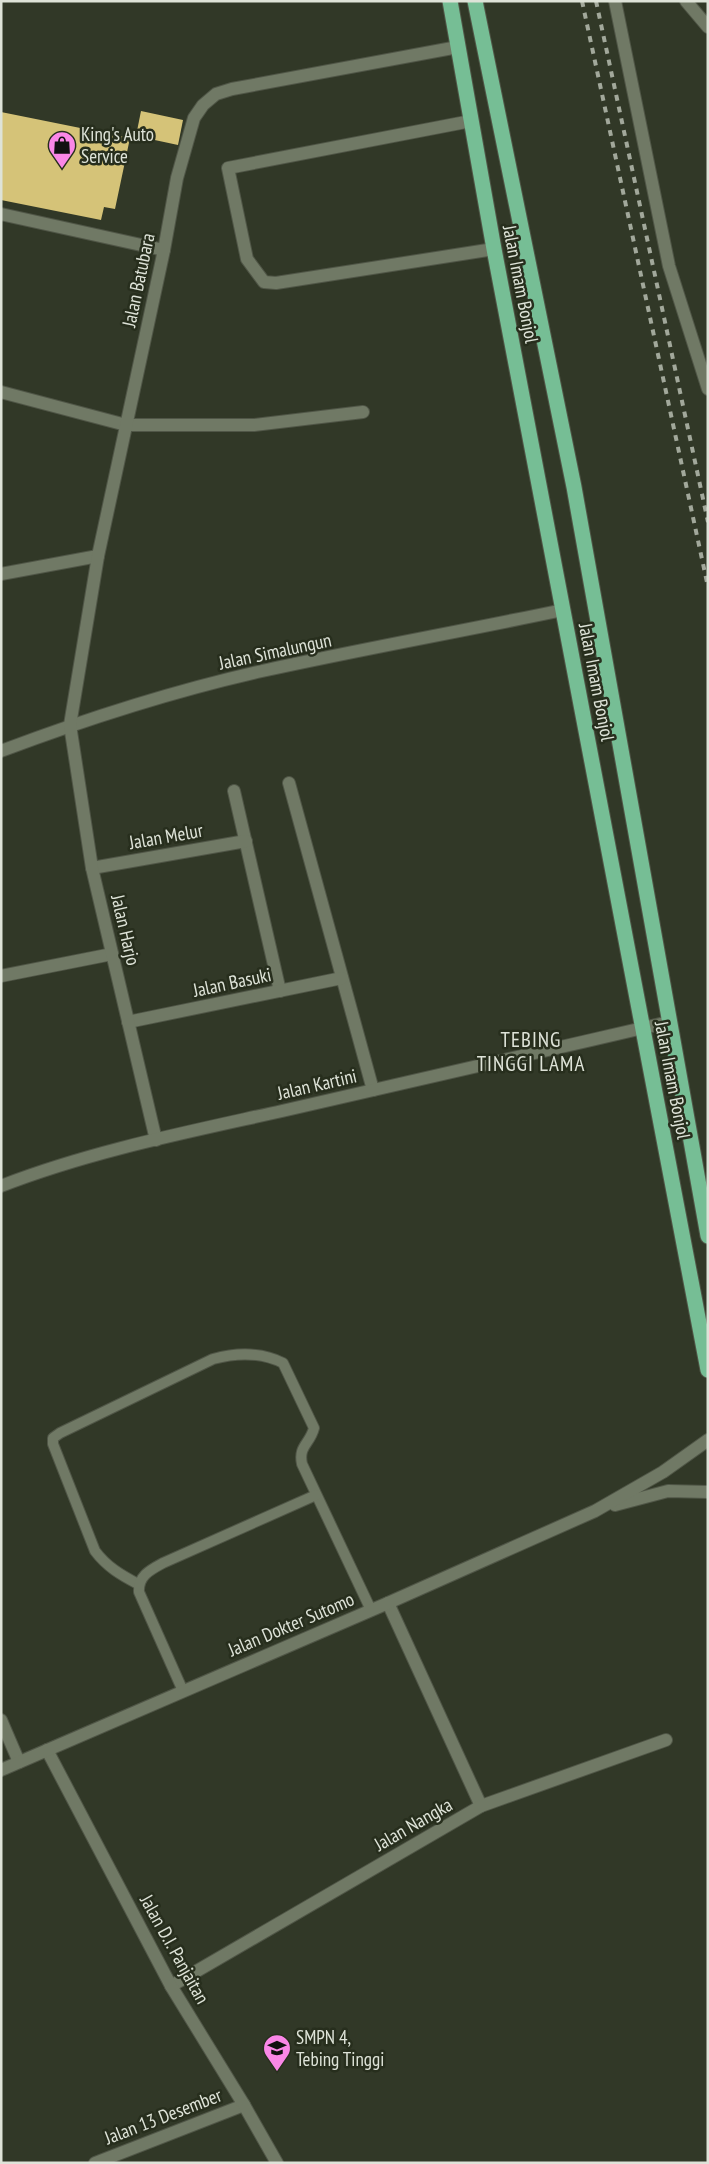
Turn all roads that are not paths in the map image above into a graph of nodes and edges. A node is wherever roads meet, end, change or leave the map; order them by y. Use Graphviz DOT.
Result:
graph roads {
  1 [pos="450,1"];
  2 [pos="475,1"];
  3 [pos="615,1"];
  4 [pos="686,1"];
  5 [pos="708,27"];
  6 [pos="458,47"];
  7 [pos="471,121"];
  8 [pos="1,214"];
  9 [pos="494,249"];
  10 [pos="164,250"];
  11 [pos="708,389"];
  12 [pos="1,392"];
  13 [pos="363,412"];
  14 [pos="126,425"];
  15 [pos="98,556"];
  16 [pos="1,574"];
  17 [pos="563,610"];
  18 [pos="70,726"];
  19 [pos="1,751"];
  20 [pos="289,783"];
  21 [pos="234,791"];
  22 [pos="246,841"];
  23 [pos="92,868"];
  24 [pos="112,954"];
  25 [pos="1,976"];
  26 [pos="342,978"];
  27 [pos="280,991"];
  28 [pos="128,1022"];
  29 [pos="669,1022"];
  30 [pos="643,1028"];
  31 [pos="373,1090"];
  32 [pos="156,1140"];
  33 [pos="1,1186"];
  34 [pos="708,1236"];
  35 [pos="708,1370"];
  36 [pos="708,1440"];
  37 [pos="708,1492"];
  38 [pos="316,1495"];
  39 [pos="595,1511"];
  40 [pos="138,1584"];
  41 [pos="388,1603"];
  42 [pos="371,1610"];
  43 [pos="183,1691"];
  44 [pos="1,1720"];
  45 [pos="666,1740"];
  46 [pos="46,1750"];
  47 [pos="19,1762"];
  48 [pos="1,1770"];
  49 [pos="481,1806"];
  50 [pos="171,1986"];
  51 [pos="244,2105"];
  52 [pos="95,2163"];
  53 [pos="276,2163"];
  1 -- 6 [label="highway, Jalan Imam Bonjol"];
  2 -- 29 [label="highway, Jalan Imam Bonjol"];
  3 -- 11 [label="street"];
  4 -- 5 [label="street"];
  6 -- 7 [label="highway, Jalan Imam Bonjol"];
  6 -- 10 [label="street, Jalan Batubara"];
  7 -- 9 [label="highway, Jalan Imam Bonjol"];
  7 -- 9 [label="street"];
  8 -- 10 [label="street"];
  9 -- 17 [label="highway, Jalan Imam Bonjol"];
  10 -- 14 [label="street, Jalan Batubara"];
  12 -- 14 [label="street"];
  13 -- 14 [label="street"];
  14 -- 15 [label="street, Jalan Batubara"];
  15 -- 16 [label="street"];
  15 -- 18 [label="street, Jalan Batubara"];
  17 -- 18 [label="street, Jalan Simalungun"];
  17 -- 30 [label="highway, Jalan Imam Bonjol"];
  18 -- 19 [label="street, Jalan Simalungun"];
  18 -- 23 [label="street, Jalan Harjo"];
  20 -- 26 [label="street"];
  21 -- 22 [label="street"];
  22 -- 23 [label="street, Jalan Melur"];
  22 -- 27 [label="street"];
  23 -- 24 [label="street, Jalan Harjo"];
  24 -- 25 [label="street"];
  24 -- 28 [label="street, Jalan Harjo"];
  26 -- 27 [label="street, Jalan Basuki"];
  26 -- 31 [label="street"];
  27 -- 28 [label="street, Jalan Basuki"];
  28 -- 32 [label="street, Jalan Harjo"];
  29 -- 30 [label="street, Jalan Kartini"];
  29 -- 34 [label="highway, Jalan Imam Bonjol"];
  30 -- 31 [label="street, Jalan Kartini"];
  30 -- 35 [label="highway, Jalan Imam Bonjol"];
  31 -- 32 [label="street, Jalan Kartini"];
  32 -- 33 [label="street, Jalan Kartini"];
  36 -- 39 [label="street, Jalan Dokter Sutomo"];
  37 -- 39 [label="street, Jalan Dokter Sutomo"];
  38 -- 40 [label="lane"];
  38 -- 40 [label="lane"];
  38 -- 42 [label="lane"];
  39 -- 41 [label="street, Jalan Dokter Sutomo"];
  40 -- 43 [label="lane"];
  41 -- 42 [label="street, Jalan Dokter Sutomo"];
  41 -- 49 [label="street, Jalan Nangka"];
  42 -- 43 [label="street, Jalan Dokter Sutomo"];
  43 -- 46 [label="street, Jalan Dokter Sutomo"];
  44 -- 47 [label="street"];
  45 -- 49 [label="street"];
  46 -- 47 [label="street, Jalan Dokter Sutomo"];
  46 -- 50 [label="street, Jalan D.I. Panjaitan"];
  47 -- 48 [label="street, Jalan Dokter Sutomo"];
  49 -- 50 [label="street, Jalan Nangka"];
  50 -- 51 [label="street, Jalan D.I. Panjaitan"];
  51 -- 52 [label="street, Jalan 13 Desember"];
  51 -- 53 [label="street, Jalan D.I. Panjaitan"];
}
